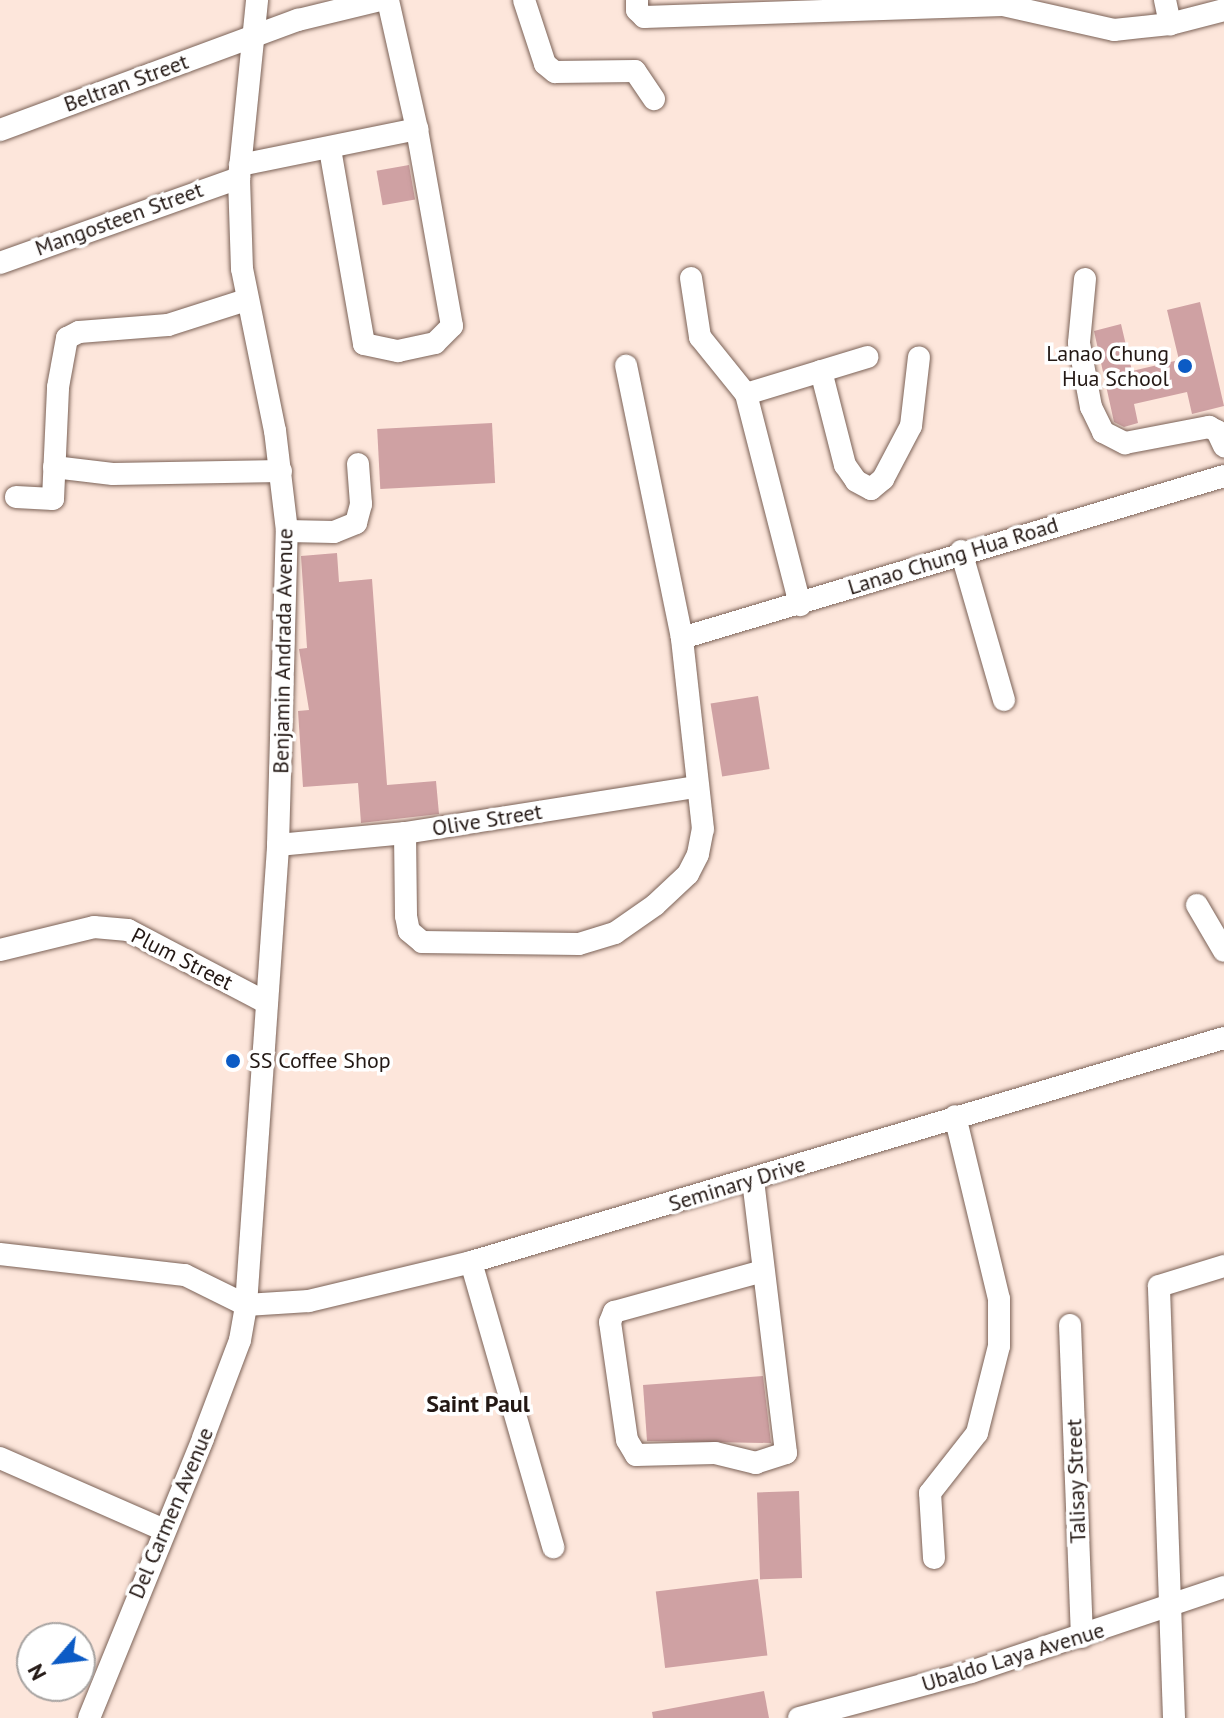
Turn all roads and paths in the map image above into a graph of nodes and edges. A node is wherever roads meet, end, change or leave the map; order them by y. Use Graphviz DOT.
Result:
graph roads {
  1 [pos="257,0"];
  2 [pos="380,0"];
  3 [pos="388,0"];
  4 [pos="524,0"];
  5 [pos="637,0"];
  6 [pos="1165,0"];
  7 [pos="1224,10"];
  8 [pos="1170,24"];
  9 [pos="252,37"];
  10 [pos="654,99"];
  11 [pos="417,129"];
  12 [pos="0,130"];
  13 [pos="330,149"];
  14 [pos="240,172"];
  15 [pos="0,263"];
  16 [pos="691,278"];
  17 [pos="1085,279"];
  18 [pos="246,300"];
  19 [pos="868,357"];
  20 [pos="919,357"];
  21 [pos="626,366"];
  22 [pos="821,371"];
  23 [pos="746,394"];
  24 [pos="1224,446"];
  25 [pos="358,464"];
  26 [pos="54,467"];
  27 [pos="281,471"];
  28 [pos="1224,476"];
  29 [pos="16,497"];
  30 [pos="287,531"];
  31 [pos="961,551"];
  32 [pos="800,605"];
  33 [pos="682,638"];
  34 [pos="1004,700"];
  35 [pos="695,787"];
  36 [pos="405,833"];
  37 [pos="278,845"];
  38 [pos="1197,905"];
  39 [pos="0,950"];
  40 [pos="1224,951"];
  41 [pos="267,1003"];
  42 [pos="1224,1038"];
  43 [pos="955,1116"];
  44 [pos="753,1180"];
  45 [pos="0,1254"];
  46 [pos="471,1262"];
  47 [pos="1224,1266"];
  48 [pos="763,1271"];
  49 [pos="246,1305"];
  50 [pos="1070,1325"];
  51 [pos="0,1458"];
  52 [pos="162,1529"];
  53 [pos="553,1547"];
  54 [pos="934,1558"];
  55 [pos="1224,1587"];
  56 [pos="1169,1607"];
  57 [pos="1082,1637"];
  58 [pos="89,1718"];
  59 [pos="799,1718"];
  60 [pos="1174,1718"];
  1 -- 9 [label="street, Benjamin Andrada Avenue"];
  2 -- 9 [label="street, Beltran Street"];
  3 -- 11 [label="street"];
  4 -- 10 [label="street"];
  5 -- 8 [label="street"];
  6 -- 8 [label="street"];
  7 -- 8 [label="street"];
  9 -- 12 [label="street, Beltran Street"];
  9 -- 14 [label="street, Benjamin Andrada Avenue"];
  11 -- 13 [label="street, Mangosteen Street"];
  11 -- 13 [label="street"];
  13 -- 14 [label="street, Mangosteen Street"];
  14 -- 15 [label="street, Mangosteen Street"];
  14 -- 18 [label="street, Benjamin Andrada Avenue"];
  16 -- 23 [label="street"];
  17 -- 24 [label="street"];
  18 -- 26 [label="street"];
  18 -- 27 [label="street, Benjamin Andrada Avenue"];
  19 -- 22 [label="street"];
  20 -- 22 [label="street"];
  21 -- 33 [label="street"];
  22 -- 23 [label="street"];
  23 -- 32 [label="street"];
  25 -- 30 [label="street"];
  26 -- 27 [label="street"];
  26 -- 29 [label="street"];
  27 -- 30 [label="street, Benjamin Andrada Avenue"];
  28 -- 31 [label="street, Lanao Chung Hua Road"];
  30 -- 37 [label="street, Benjamin Andrada Avenue"];
  31 -- 32 [label="street, Lanao Chung Hua Road"];
  31 -- 34 [label="street"];
  32 -- 33 [label="street, Lanao Chung Hua Road"];
  33 -- 35 [label="street"];
  35 -- 36 [label="street, Olive Street"];
  35 -- 36 [label="street"];
  36 -- 37 [label="street, Olive Street"];
  37 -- 41 [label="street, Benjamin Andrada Avenue"];
  38 -- 40 [label="street"];
  39 -- 41 [label="street, Plum Street"];
  41 -- 49 [label="street, Benjamin Andrada Avenue"];
  42 -- 43 [label="street, Seminary Drive"];
  43 -- 44 [label="street, Seminary Drive"];
  43 -- 54 [label="street"];
  44 -- 46 [label="street, Seminary Drive"];
  44 -- 48 [label="street"];
  45 -- 49 [label="street"];
  46 -- 49 [label="street, Seminary Drive"];
  46 -- 53 [label="street"];
  47 -- 56 [label="street"];
  48 -- 48 [label="street"];
  49 -- 52 [label="street, Del Carmen Avenue"];
  50 -- 57 [label="street, Talisay Street"];
  51 -- 52 [label="street"];
  52 -- 58 [label="street, Del Carmen Avenue"];
  55 -- 56 [label="street, Ubaldo Laya Avenue"];
  56 -- 57 [label="street, Ubaldo Laya Avenue"];
  56 -- 60 [label="street"];
  57 -- 59 [label="street, Ubaldo Laya Avenue"];
}
